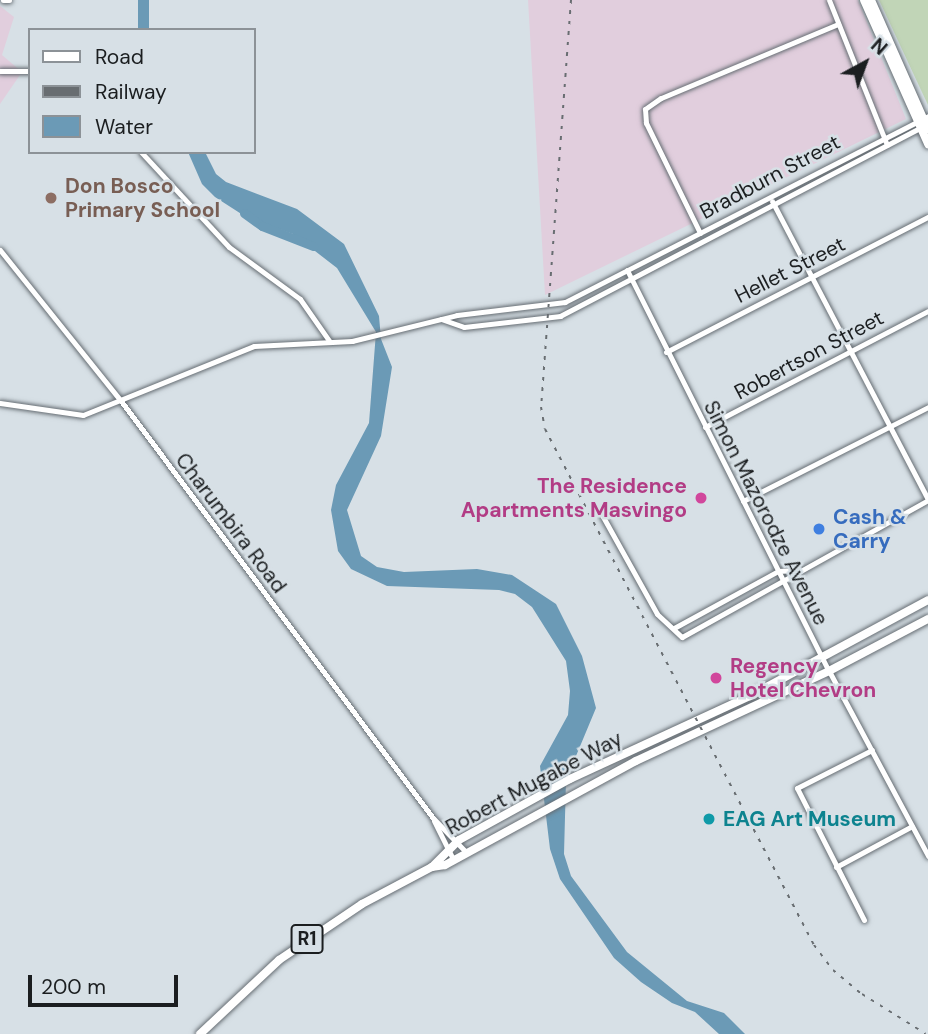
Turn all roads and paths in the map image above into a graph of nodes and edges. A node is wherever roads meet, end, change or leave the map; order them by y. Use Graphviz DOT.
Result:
graph roads {
  1 [pos="3,0"];
  2 [pos="9,0"];
  3 [pos="830,0"];
  4 [pos="864,0"];
  5 [pos="871,0"];
  6 [pos="838,24"];
  7 [pos="0,71"];
  8 [pos="28,71"];
  9 [pos="924,122"];
  10 [pos="884,136"];
  11 [pos="928,144"];
  12 [pos="887,145"];
  13 [pos="143,154"];
  14 [pos="769,195"];
  15 [pos="774,204"];
  16 [pos="928,217"];
  17 [pos="699,232"];
  18 [pos="703,239"];
  19 [pos="0,250"];
  20 [pos="3,256"];
  21 [pos="627,270"];
  22 [pos="811,277"];
  23 [pos="630,281"];
  24 [pos="928,311"];
  25 [pos="441,319"];
  26 [pos="330,342"];
  27 [pos="850,351"];
  28 [pos="666,352"];
  29 [pos="121,401"];
  30 [pos="0,403"];
  31 [pos="928,407"];
  32 [pos="890,427"];
  33 [pos="705,428"];
  34 [pos="928,500"];
  35 [pos="743,501"];
  36 [pos="602,514"];
  37 [pos="796,570"];
  38 [pos="778,571"];
  39 [pos="785,583"];
  40 [pos="928,600"];
  41 [pos="724,601"];
  42 [pos="730,613"];
  43 [pos="928,619"];
  44 [pos="674,628"];
  45 [pos="821,656"];
  46 [pos="829,671"];
  47 [pos="872,750"];
  48 [pos="433,818"];
  49 [pos="912,826"];
  50 [pos="928,839"];
  51 [pos="459,840"];
  52 [pos="921,843"];
  53 [pos="447,850"];
  54 [pos="466,852"];
  55 [pos="928,856"];
  56 [pos="453,859"];
  57 [pos="432,867"];
  58 [pos="836,867"];
  59 [pos="864,920"];
  60 [pos="200,1034"];
  1 -- 2 [label="street"];
  3 -- 6 [label="street"];
  4 -- 9 [label="highway"];
  5 -- 9 [label="highway"];
  6 -- 10 [label="street"];
  6 -- 17 [label="street"];
  7 -- 8 [label="street"];
  9 -- 10 [label="street, Bradburn Street"];
  9 -- 11 [label="highway"];
  9 -- 12 [label="street, Bradburn Street"];
  10 -- 12 [label="street"];
  10 -- 14 [label="street, Bradburn Street"];
  12 -- 15 [label="street, Bradburn Street"];
  13 -- 26 [label="street"];
  14 -- 15 [label="street"];
  14 -- 17 [label="street, Bradburn Street"];
  15 -- 18 [label="street, Bradburn Street"];
  15 -- 22 [label="street"];
  16 -- 22 [label="street, Hellet Street"];
  17 -- 18 [label="street"];
  17 -- 21 [label="street, Bradburn Street"];
  18 -- 23 [label="street, Bradburn Street"];
  19 -- 20 [label="street, Charumbira Road"];
  20 -- 29 [label="street, Charumbira Road"];
  21 -- 23 [label="street, Simon Mazorodze Avenue"];
  21 -- 25 [label="street, Bradburn Street"];
  22 -- 27 [label="street"];
  22 -- 28 [label="street, Hellet Street"];
  23 -- 25 [label="street, Bradburn Street"];
  23 -- 28 [label="street, Simon Mazorodze Avenue"];
  24 -- 27 [label="street, Robertson Street"];
  25 -- 26 [label="street, Bradburn Street"];
  26 -- 29 [label="street, Bradburn Street"];
  27 -- 32 [label="street"];
  27 -- 33 [label="street, Robertson Street"];
  28 -- 33 [label="street, Simon Mazorodze Avenue"];
  29 -- 30 [label="street, Bradburn Street"];
  29 -- 48 [label="street, Charumbira Road"];
  31 -- 32 [label="street"];
  32 -- 34 [label="street"];
  32 -- 35 [label="street"];
  33 -- 35 [label="street, Simon Mazorodze Avenue"];
  34 -- 37 [label="street"];
  35 -- 38 [label="street, Simon Mazorodze Avenue"];
  36 -- 44 [label="street"];
  37 -- 38 [label="street"];
  37 -- 39 [label="street"];
  38 -- 39 [label="street, Simon Mazorodze Avenue"];
  38 -- 41 [label="street"];
  39 -- 42 [label="street"];
  39 -- 45 [label="street, Simon Mazorodze Avenue"];
  40 -- 45 [label="highway, Robert Mugabe Way / R1"];
  41 -- 42 [label="street"];
  41 -- 44 [label="street"];
  42 -- 44 [label="street"];
  43 -- 46 [label="highway, Robert Mugabe Way"];
  45 -- 46 [label="street, Simon Mazorodze Avenue"];
  45 -- 51 [label="highway, Robert Mugabe Way / R1"];
  46 -- 47 [label="street, Simon Mazorodze Avenue"];
  46 -- 54 [label="highway, Robert Mugabe Way / R1"];
  47 -- 49 [label="street, Simon Mazorodze Avenue"];
  47 -- 58 [label="street"];
  48 -- 51 [label="street, Charumbira Road"];
  48 -- 53 [label="street, Charumbira Road"];
  49 -- 52 [label="street, Simon Mazorodze Avenue"];
  49 -- 58 [label="street"];
  50 -- 52 [label="street"];
  51 -- 53 [label="highway, Robert Mugabe Way / R1"];
  51 -- 54 [label="street, Charumbira Road"];
  52 -- 55 [label="street, Simon Mazorodze Avenue"];
  53 -- 56 [label="street, Charumbira Road"];
  53 -- 57 [label="highway, Robert Mugabe Way / R1"];
  54 -- 56 [label="highway, Robert Mugabe Way / R1"];
  56 -- 57 [label="highway, Robert Mugabe Way / R1"];
  57 -- 60 [label="highway, R1"];
  58 -- 59 [label="street"];
}
